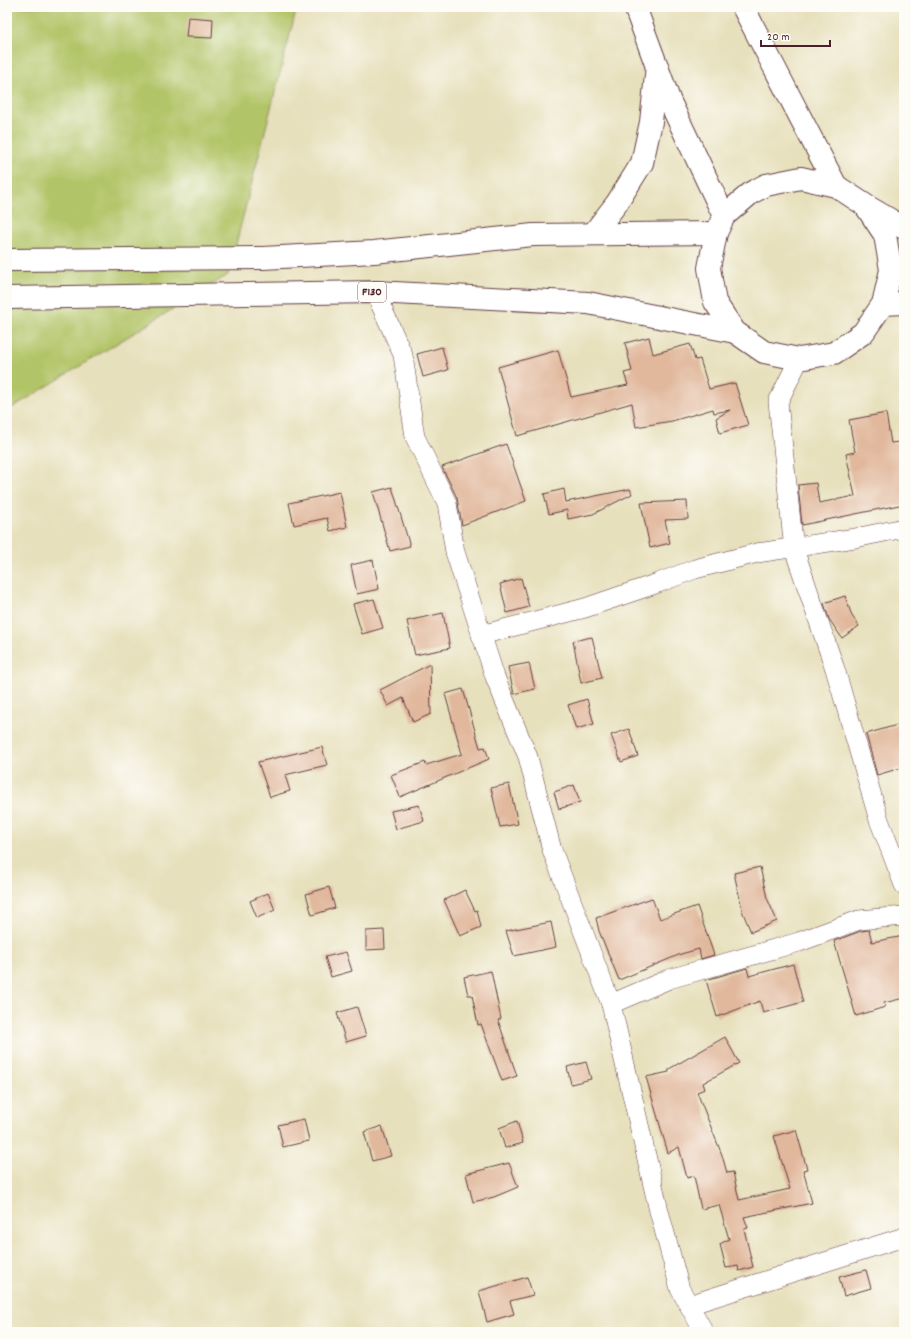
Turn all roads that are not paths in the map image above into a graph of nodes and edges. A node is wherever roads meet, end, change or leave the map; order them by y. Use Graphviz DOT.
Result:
graph roads {
  1 [pos="635,7"];
  2 [pos="743,7"];
  3 [pos="657,66"];
  4 [pos="836,186"];
  5 [pos="865,205"];
  6 [pos="720,225"];
  7 [pos="904,228"];
  8 [pos="593,234"];
  9 [pos="7,260"];
  10 [pos="375,292"];
  11 [pos="7,298"];
  12 [pos="894,304"];
  13 [pos="735,332"];
  14 [pos="799,359"];
  15 [pos="904,528"];
  16 [pos="794,549"];
  17 [pos="481,635"];
  18 [pos="904,885"];
  19 [pos="904,916"];
  20 [pos="611,1004"];
  21 [pos="904,1237"];
  22 [pos="689,1305"];
  23 [pos="704,1332"];
  1 -- 3 [label="main road"];
  2 -- 4 [label="main road"];
  3 -- 6 [label="main road"];
  3 -- 8 [label="main road"];
  4 -- 5 [label="main road"];
  4 -- 6 [label="main road"];
  5 -- 7 [label="main road"];
  5 -- 12 [label="main road"];
  6 -- 8 [label="main road"];
  6 -- 13 [label="main road"];
  8 -- 9 [label="main road"];
  10 -- 11 [label="main road, F130"];
  10 -- 13 [label="main road, F130"];
  10 -- 17 [label="street"];
  12 -- 14 [label="main road"];
  13 -- 14 [label="main road"];
  14 -- 16 [label="street"];
  15 -- 16 [label="street"];
  16 -- 17 [label="street"];
  16 -- 18 [label="street"];
  17 -- 20 [label="street"];
  19 -- 20 [label="street"];
  20 -- 22 [label="street"];
  21 -- 22 [label="street"];
  22 -- 23 [label="street"];
}
